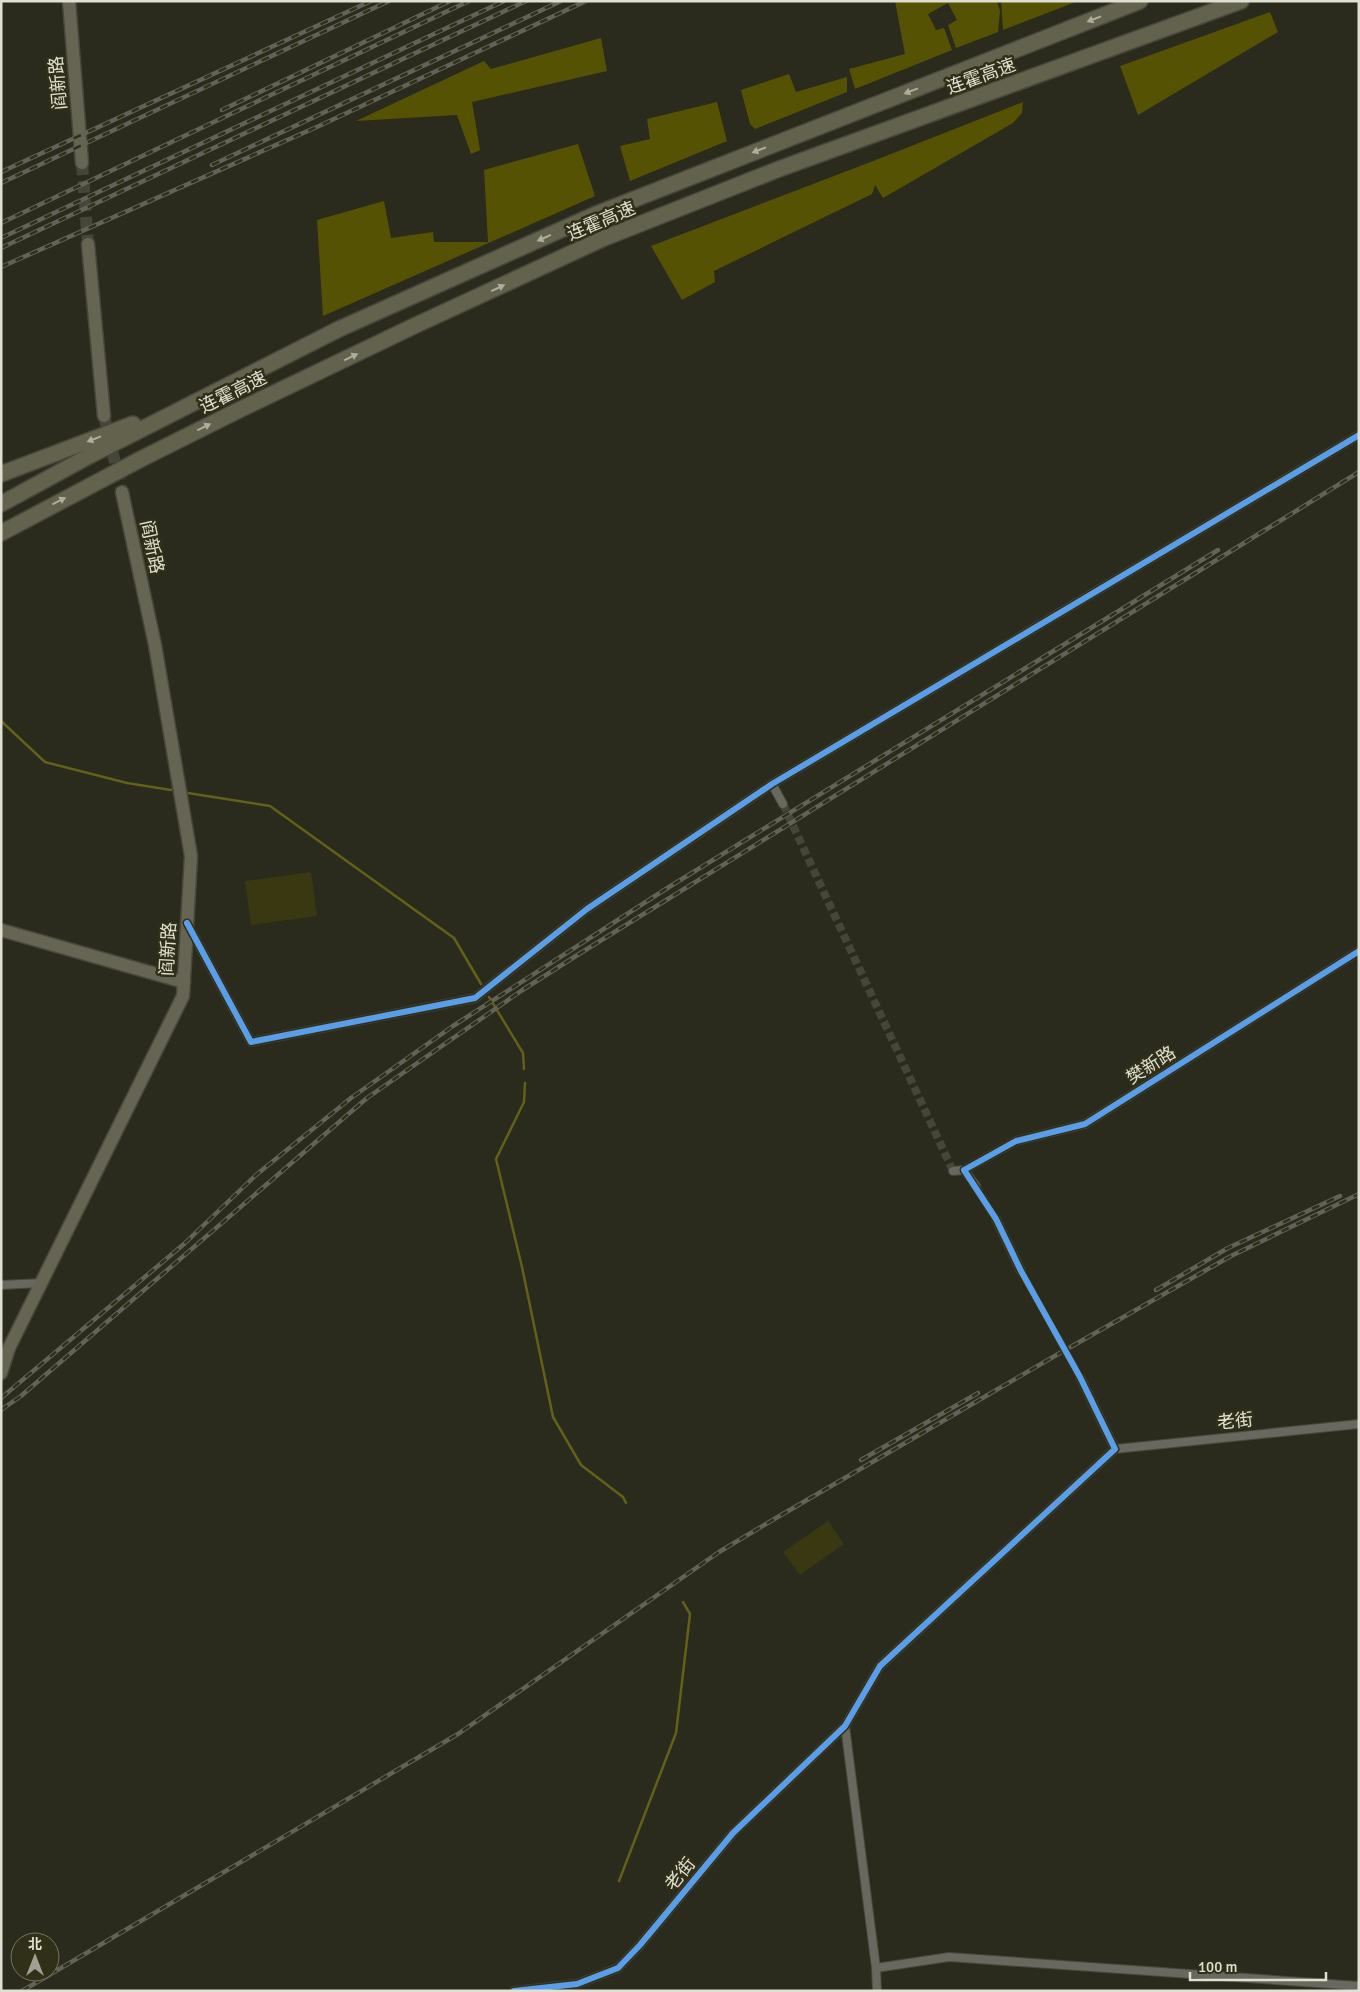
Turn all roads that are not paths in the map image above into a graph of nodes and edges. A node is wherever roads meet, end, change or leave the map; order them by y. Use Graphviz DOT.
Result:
graph roads {
  1 [pos="69,1"];
  2 [pos="1140,1"];
  3 [pos="1241,1"];
  4 [pos="82,163"];
  5 [pos="88,244"];
  6 [pos="205,397"];
  7 [pos="104,416"];
  8 [pos="1359,435"];
  9 [pos="1,474"];
  10 [pos="122,492"];
  11 [pos="1,504"];
  12 [pos="34,514"];
  13 [pos="1,533"];
  14 [pos="1,538"];
  15 [pos="772,784"];
  16 [pos="783,804"];
  17 [pos="187,923"];
  18 [pos="1,930"];
  19 [pos="1359,951"];
  20 [pos="184,982"];
  21 [pos="964,1170"];
  22 [pos="953,1171"];
  23 [pos="976,1186"];
  24 [pos="996,1220"];
  25 [pos="1021,1271"];
  26 [pos="41,1283"];
  27 [pos="1,1284"];
  28 [pos="1,1373"];
  29 [pos="1080,1377"];
  30 [pos="1359,1424"];
  31 [pos="1115,1449"];
  32 [pos="845,1726"];
  33 [pos="876,1968"];
  34 [pos="1359,1986"];
  35 [pos="514,1991"];
  36 [pos="877,1991"];
  1 -- 4 [label="main road, 阎新路"];
  2 -- 6 [label="highway, 连霍高速, one-way"];
  12 -- 3 [label="highway, 连霍高速, one-way"];
  5 -- 7 [label="main road"];
  6 -- 9 [label="highway, one-way"];
  6 -- 11 [label="highway, 连霍高速"];
  8 -- 15 [label="street"];
  10 -- 17 [label="main road, 阎新路"];
  12 -- 13 [label="highway, 连霍高速"];
  12 -- 14 [label="highway"];
  15 -- 16 [label="street"];
  15 -- 17 [label="street"];
  17 -- 20 [label="main road, 阎新路"];
  18 -- 20 [label="main road"];
  19 -- 21 [label="street, 樊新路"];
  20 -- 26 [label="main road, 阎新路"];
  21 -- 22 [label="street"];
  21 -- 23 [label="street"];
  24 -- 25 [label="street"];
  26 -- 27 [label="street"];
  26 -- 28 [label="main road, 阎新路"];
  29 -- 31 [label="street"];
  30 -- 31 [label="street, 老街"];
  31 -- 32 [label="street, 老街"];
  32 -- 33 [label="street"];
  32 -- 35 [label="street, 老街"];
  33 -- 34 [label="street"];
  33 -- 36 [label="street"];
}
